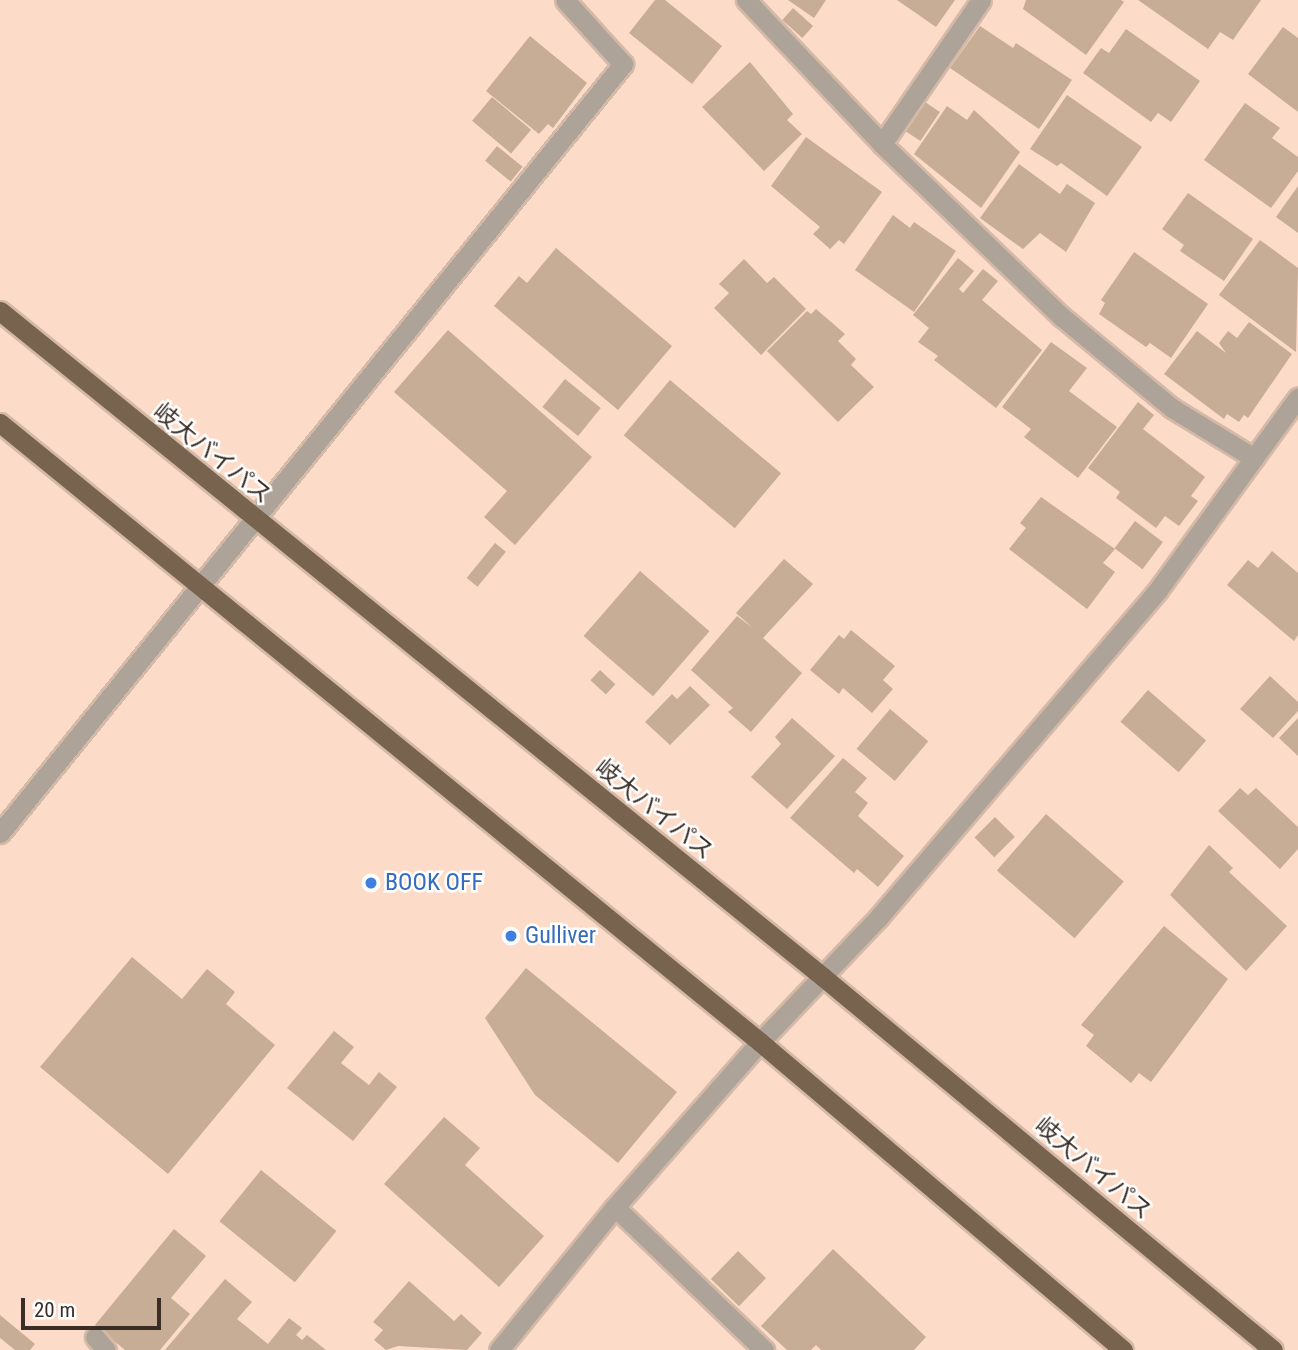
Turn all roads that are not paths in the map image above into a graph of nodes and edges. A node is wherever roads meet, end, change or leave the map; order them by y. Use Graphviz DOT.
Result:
graph roads {
  1 [pos="565,0"];
  2 [pos="746,0"];
  3 [pos="981,0"];
  4 [pos="882,144"];
  5 [pos="0,311"];
  6 [pos="1298,397"];
  7 [pos="0,423"];
  8 [pos="1254,457"];
  9 [pos="256,521"];
  10 [pos="201,589"];
  11 [pos="0,833"];
  12 [pos="823,977"];
  13 [pos="760,1042"];
  14 [pos="615,1207"];
  15 [pos="499,1350"];
  16 [pos="764,1350"];
  17 [pos="1123,1350"];
  18 [pos="1273,1350"];
  1 -- 9 [label="street"];
  2 -- 4 [label="street"];
  3 -- 4 [label="street"];
  4 -- 8 [label="street"];
  5 -- 9 [label="highway, 岐大バイパス"];
  6 -- 8 [label="street"];
  7 -- 10 [label="highway"];
  8 -- 12 [label="street"];
  9 -- 10 [label="street"];
  9 -- 12 [label="highway, 岐大バイパス"];
  10 -- 11 [label="street"];
  10 -- 13 [label="highway"];
  12 -- 13 [label="street"];
  12 -- 18 [label="highway, 岐大バイパス"];
  13 -- 14 [label="street"];
  13 -- 17 [label="highway"];
  14 -- 15 [label="street"];
  14 -- 16 [label="street"];
}
